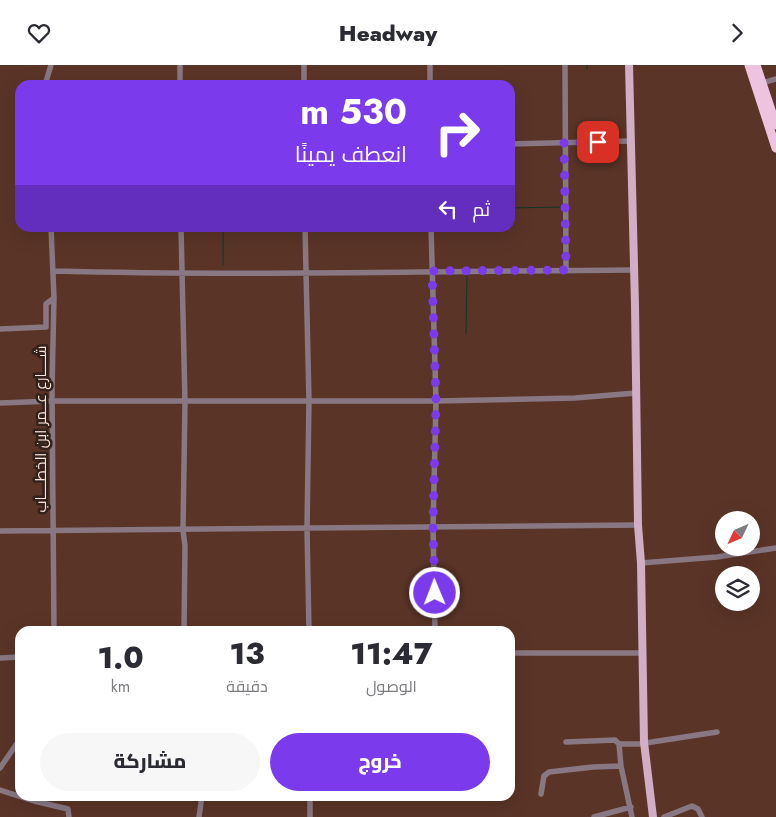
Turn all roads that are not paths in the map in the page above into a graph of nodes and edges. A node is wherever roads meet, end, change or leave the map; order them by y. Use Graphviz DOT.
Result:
graph roads {
  1 [pos="51,65"];
  2 [pos="180,65"];
  3 [pos="304,65"];
  4 [pos="430,65"];
  5 [pos="565,65"];
  6 [pos="629,65"];
  7 [pos="749,65"];
  8 [pos="756,65"];
  9 [pos="776,79"];
  10 [pos="46,80"];
  11 [pos="180,80"];
  12 [pos="304,80"];
  13 [pos="430,80"];
  14 [pos="762,83"];
  15 [pos="776,125"];
  16 [pos="631,141"];
  17 [pos="564,143"];
  18 [pos="515,144"];
  19 [pos="776,147"];
  20 [pos="51,232"];
  21 [pos="181,232"];
  22 [pos="305,232"];
  23 [pos="431,232"];
  24 [pos="634,269"];
  25 [pos="566,270"];
  26 [pos="53,271"];
  27 [pos="432,271"];
  28 [pos="182,272"];
  29 [pos="305,273"];
  30 [pos="54,298"];
  31 [pos="0,329"];
  32 [pos="636,393"];
  33 [pos="53,401"];
  34 [pos="309,401"];
  35 [pos="436,401"];
  36 [pos="185,402"];
  37 [pos="0,403"];
  38 [pos="638,525"];
  39 [pos="433,527"];
  40 [pos="307,529"];
  41 [pos="183,530"];
  42 [pos="0,531"];
  43 [pos="53,531"];
  44 [pos="776,548"];
  45 [pos="641,563"];
  46 [pos="54,626"];
  47 [pos="184,626"];
  48 [pos="308,626"];
  49 [pos="436,626"];
  50 [pos="515,653"];
  51 [pos="642,653"];
  52 [pos="15,657"];
  53 [pos="0,658"];
  54 [pos="717,732"];
  55 [pos="566,742"];
  56 [pos="644,742"];
  57 [pos="619,745"];
  58 [pos="15,746"];
  59 [pos="621,766"];
  60 [pos="0,769"];
  61 [pos="0,790"];
  62 [pos="540,794"];
  63 [pos="15,795"];
  64 [pos="34,801"];
  65 [pos="201,801"];
  66 [pos="310,801"];
  67 [pos="630,807"];
  68 [pos="69,817"];
  69 [pos="199,817"];
  70 [pos="310,817"];
  71 [pos="594,817"];
  72 [pos="632,817"];
  73 [pos="653,817"];
  74 [pos="664,817"];
  75 [pos="702,817"];
  1 -- 10 [label="street"];
  2 -- 11 [label="street"];
  3 -- 12 [label="street"];
  4 -- 13 [label="street"];
  5 -- 17 [label="street"];
  6 -- 16 [label="main road"];
  7 -- 19 [label="highway"];
  8 -- 14 [label="highway"];
  9 -- 14 [label="street"];
  14 -- 15 [label="highway"];
  16 -- 17 [label="street"];
  16 -- 24 [label="main road"];
  17 -- 18 [label="street"];
  17 -- 25 [label="street"];
  20 -- 26 [label="street, شــــارع عــمر ابن الخطــــاب"];
  21 -- 28 [label="street"];
  22 -- 29 [label="street"];
  23 -- 27 [label="street"];
  24 -- 25 [label="street"];
  24 -- 32 [label="main road"];
  25 -- 27 [label="street"];
  26 -- 28 [label="street"];
  26 -- 30 [label="street, شــــارع عــمر ابن الخطــــاب"];
  27 -- 29 [label="street"];
  27 -- 35 [label="street"];
  28 -- 29 [label="street"];
  28 -- 36 [label="street"];
  29 -- 34 [label="street"];
  30 -- 31 [label="street"];
  30 -- 33 [label="street, شــــارع عــمر ابن الخطــــاب"];
  32 -- 35 [label="street"];
  32 -- 38 [label="main road"];
  33 -- 36 [label="street"];
  33 -- 37 [label="street"];
  33 -- 43 [label="street, شــــارع عــمر ابن الخطــــاب"];
  34 -- 35 [label="street"];
  34 -- 36 [label="street"];
  34 -- 40 [label="street"];
  35 -- 39 [label="street"];
  36 -- 41 [label="street"];
  38 -- 39 [label="street"];
  38 -- 45 [label="main road"];
  39 -- 40 [label="street"];
  39 -- 49 [label="street"];
  40 -- 41 [label="street"];
  40 -- 48 [label="street"];
  41 -- 43 [label="street"];
  41 -- 47 [label="street"];
  42 -- 43 [label="street"];
  43 -- 46 [label="street, شــــارع عــمر ابن الخطــــاب"];
  44 -- 45 [label="street"];
  45 -- 51 [label="main road"];
  50 -- 51 [label="street"];
  51 -- 56 [label="main road"];
  52 -- 53 [label="street"];
  54 -- 56 [label="street"];
  55 -- 57 [label="street"];
  56 -- 57 [label="street"];
  56 -- 73 [label="main road"];
  57 -- 59 [label="street"];
  58 -- 60 [label="street"];
  59 -- 62 [label="street"];
  59 -- 67 [label="street"];
  61 -- 63 [label="street"];
  64 -- 68 [label="street"];
  65 -- 69 [label="street"];
  66 -- 70 [label="street"];
  67 -- 71 [label="street"];
  67 -- 72 [label="street"];
  74 -- 75 [label="street"];
}
